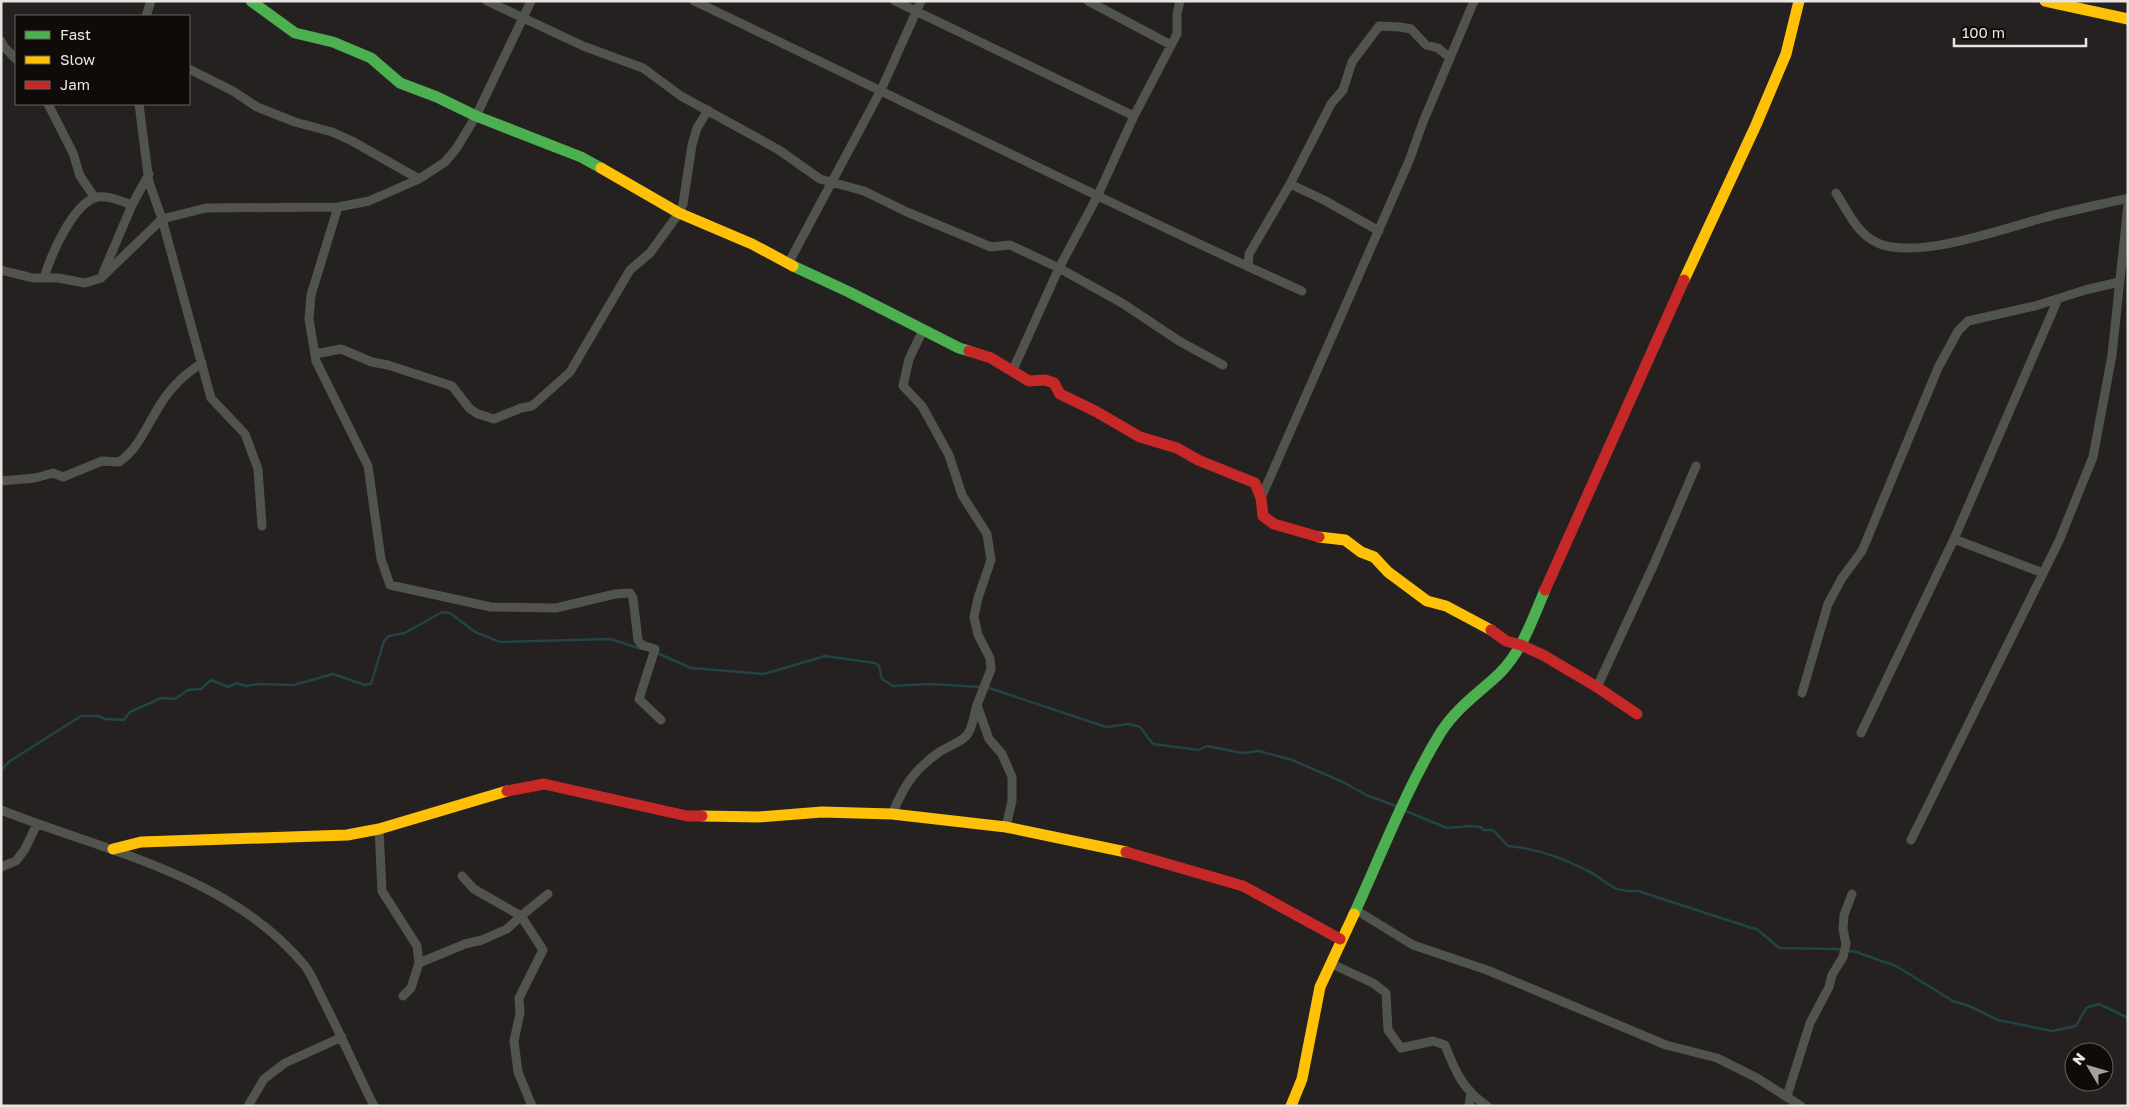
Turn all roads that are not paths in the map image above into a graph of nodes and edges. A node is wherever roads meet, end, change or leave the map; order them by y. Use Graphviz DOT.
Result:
graph roads {
  1 [pos="151,1"];
  2 [pos="251,1"];
  3 [pos="487,1"];
  4 [pos="531,1"];
  5 [pos="694,1"];
  6 [pos="895,1"];
  7 [pos="921,1"];
  8 [pos="1088,1"];
  9 [pos="1180,1"];
  10 [pos="1474,1"];
  11 [pos="1799,1"];
  12 [pos="2046,1"];
  13 [pos="916,11"];
  14 [pos="146,15"];
  15 [pos="523,18"];
  16 [pos="2128,19"];
  17 [pos="1,41"];
  18 [pos="1171,45"];
  19 [pos="15,58"];
  20 [pos="1450,58"];
  21 [pos="190,69"];
  22 [pos="881,90"];
  23 [pos="49,105"];
  24 [pos="139,105"];
  25 [pos="708,110"];
  26 [pos="476,116"];
  27 [pos="1134,116"];
  28 [pos="149,174"];
  29 [pos="419,179"];
  30 [pos="833,181"];
  31 [pos="1290,184"];
  32 [pos="1836,194"];
  33 [pos="1097,197"];
  34 [pos="94,198"];
  35 [pos="2128,198"];
  36 [pos="132,204"];
  37 [pos="2128,204"];
  38 [pos="338,207"];
  39 [pos="679,213"];
  40 [pos="162,220"];
  41 [pos="1379,231"];
  42 [pos="788,264"];
  43 [pos="1248,267"];
  44 [pos="1059,268"];
  45 [pos="1,270"];
  46 [pos="44,278"];
  47 [pos="102,278"];
  48 [pos="2119,282"];
  49 [pos="1302,291"];
  50 [pos="2058,299"];
  51 [pos="923,330"];
  52 [pos="315,354"];
  53 [pos="202,363"];
  54 [pos="1223,365"];
  55 [pos="1012,372"];
  56 [pos="1696,466"];
  57 [pos="1,481"];
  58 [pos="1261,498"];
  59 [pos="262,526"];
  60 [pos="1954,540"];
  61 [pos="2043,573"];
  62 [pos="1521,644"];
  63 [pos="1597,687"];
  64 [pos="1802,693"];
  65 [pos="977,706"];
  66 [pos="1637,714"];
  67 [pos="661,720"];
  68 [pos="1861,734"];
  69 [pos="1,810"];
  70 [pos="892,814"];
  71 [pos="37,824"];
  72 [pos="1006,827"];
  73 [pos="379,829"];
  74 [pos="1911,840"];
  75 [pos="113,849"];
  76 [pos="1,867"];
  77 [pos="462,876"];
  78 [pos="548,894"];
  79 [pos="1852,894"];
  80 [pos="1356,910"];
  81 [pos="521,916"];
  82 [pos="1340,939"];
  83 [pos="419,964"];
  84 [pos="1332,964"];
  85 [pos="403,996"];
  86 [pos="342,1037"];
  87 [pos="1471,1092"];
  88 [pos="1787,1096"];
  89 [pos="248,1106"];
  90 [pos="374,1106"];
  91 [pos="532,1106"];
  92 [pos="1290,1106"];
  93 [pos="1469,1106"];
  94 [pos="1487,1106"];
  95 [pos="1801,1106"];
  1 -- 14 [label="street"];
  2 -- 26 [label="street"];
  3 -- 15 [label="street"];
  4 -- 15 [label="street"];
  5 -- 22 [label="street"];
  6 -- 13 [label="street"];
  7 -- 13 [label="street"];
  8 -- 18 [label="street"];
  9 -- 18 [label="street"];
  10 -- 20 [label="street"];
  11 -- 62 [label="street"];
  12 -- 16 [label="street"];
  13 -- 22 [label="street"];
  13 -- 27 [label="street"];
  15 -- 25 [label="street"];
  15 -- 26 [label="street"];
  17 -- 19 [label="street"];
  18 -- 27 [label="street"];
  20 -- 31 [label="street"];
  20 -- 41 [label="street"];
  21 -- 29 [label="street"];
  22 -- 30 [label="street"];
  22 -- 33 [label="street"];
  23 -- 34 [label="street"];
  24 -- 28 [label="street"];
  25 -- 30 [label="street"];
  25 -- 39 [label="street"];
  26 -- 29 [label="street"];
  26 -- 39 [label="street"];
  27 -- 33 [label="street"];
  28 -- 36 [label="street"];
  28 -- 40 [label="street"];
  29 -- 38 [label="street"];
  30 -- 42 [label="street"];
  30 -- 44 [label="street"];
  31 -- 41 [label="street"];
  31 -- 43 [label="street"];
  32 -- 35 [label="street"];
  33 -- 43 [label="street"];
  33 -- 44 [label="street"];
  34 -- 36 [label="street"];
  34 -- 46 [label="street"];
  36 -- 47 [label="street"];
  37 -- 48 [label="street"];
  38 -- 40 [label="street"];
  38 -- 52 [label="street"];
  39 -- 42 [label="street"];
  39 -- 52 [label="street"];
  40 -- 47 [label="street"];
  40 -- 53 [label="street"];
  41 -- 58 [label="street"];
  42 -- 51 [label="street"];
  43 -- 49 [label="street"];
  44 -- 54 [label="street"];
  44 -- 55 [label="street"];
  45 -- 46 [label="street"];
  46 -- 47 [label="street"];
  48 -- 50 [label="street"];
  48 -- 61 [label="street"];
  50 -- 60 [label="street"];
  50 -- 64 [label="street"];
  51 -- 55 [label="street"];
  51 -- 65 [label="street"];
  52 -- 67 [label="street"];
  53 -- 57 [label="street"];
  53 -- 59 [label="street"];
  55 -- 58 [label="street"];
  56 -- 63 [label="street"];
  58 -- 62 [label="street"];
  60 -- 61 [label="street"];
  60 -- 68 [label="street"];
  61 -- 74 [label="street"];
  62 -- 63 [label="street"];
  62 -- 80 [label="street"];
  63 -- 66 [label="street"];
  65 -- 70 [label="street"];
  65 -- 72 [label="street"];
  69 -- 71 [label="street"];
  70 -- 72 [label="street"];
  70 -- 73 [label="street"];
  71 -- 75 [label="street"];
  71 -- 76 [label="street"];
  72 -- 82 [label="street"];
  73 -- 75 [label="street"];
  73 -- 83 [label="street"];
  75 -- 86 [label="street"];
  77 -- 81 [label="street"];
  78 -- 81 [label="street"];
  79 -- 88 [label="street"];
  80 -- 82 [label="street"];
  80 -- 88 [label="street"];
  81 -- 83 [label="street"];
  81 -- 91 [label="street"];
  82 -- 84 [label="street"];
  83 -- 85 [label="street"];
  84 -- 87 [label="street"];
  84 -- 92 [label="street"];
  86 -- 89 [label="street"];
  86 -- 90 [label="street"];
  87 -- 93 [label="street"];
  87 -- 94 [label="street"];
  88 -- 95 [label="street"];
}
